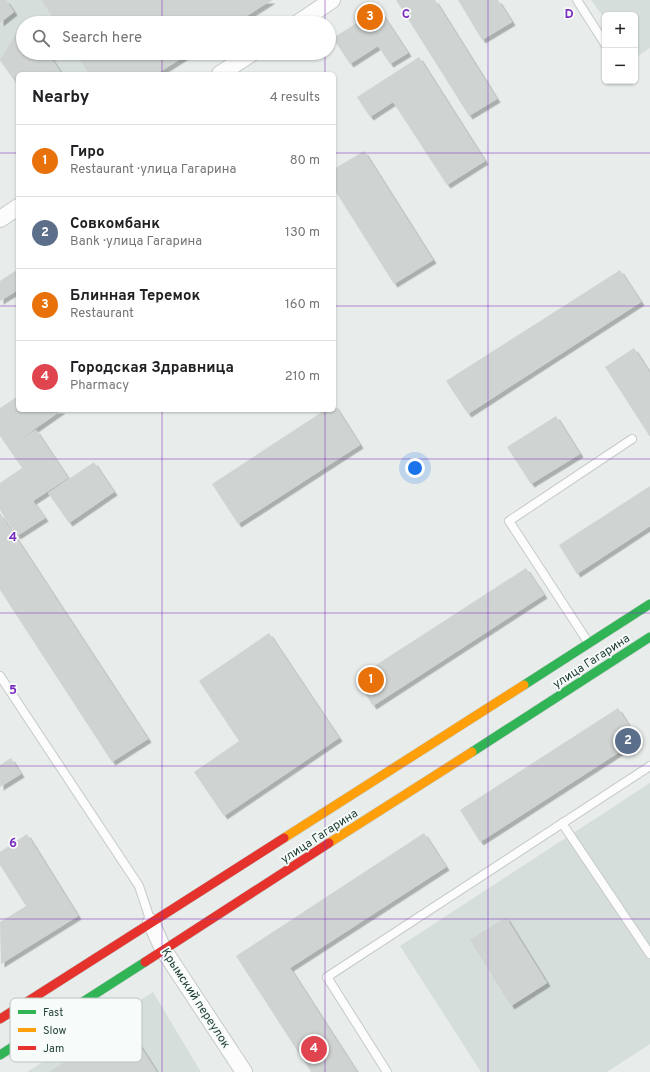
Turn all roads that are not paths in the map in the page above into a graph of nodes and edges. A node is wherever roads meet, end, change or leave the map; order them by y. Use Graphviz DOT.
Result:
graph roads {
  1 [pos="332,0"];
  2 [pos="577,0"];
  3 [pos="308,16"];
  4 [pos="602,39"];
  5 [pos="241,60"];
  6 [pos="223,72"];
  7 [pos="16,208"];
  8 [pos="0,219"];
  9 [pos="632,439"];
  10 [pos="650,604"];
  11 [pos="650,637"];
  12 [pos="588,643"];
  13 [pos="0,676"];
  14 [pos="650,766"];
  15 [pos="562,823"];
  16 [pos="151,922"];
  17 [pos="163,949"];
  18 [pos="650,954"];
  19 [pos="34,998"];
  20 [pos="87,998"];
  21 [pos="10,1014"];
  22 [pos="0,1020"];
  23 [pos="10,1048"];
  24 [pos="0,1054"];
  25 [pos="244,1072"];
  26 [pos="387,1072"];
  1 -- 3 [label="street"];
  2 -- 4 [label="lane"];
  5 -- 6 [label="street"];
  7 -- 8 [label="street"];
  9 -- 12 [label="lane"];
  10 -- 12 [label="main road, улица Гагарина"];
  11 -- 17 [label="main road, улица Гагарина"];
  12 -- 16 [label="main road, улица Гагарина"];
  13 -- 16 [label="lane"];
  14 -- 15 [label="lane"];
  15 -- 18 [label="lane"];
  15 -- 26 [label="lane"];
  16 -- 17 [label="street, Крымский переулок"];
  16 -- 19 [label="main road, улица Гагарина"];
  17 -- 20 [label="main road, улица Гагарина"];
  17 -- 25 [label="street, Крымский переулок"];
  21 -- 22 [label="main road, улица Гагарина"];
  23 -- 24 [label="main road, улица Гагарина"];
}
